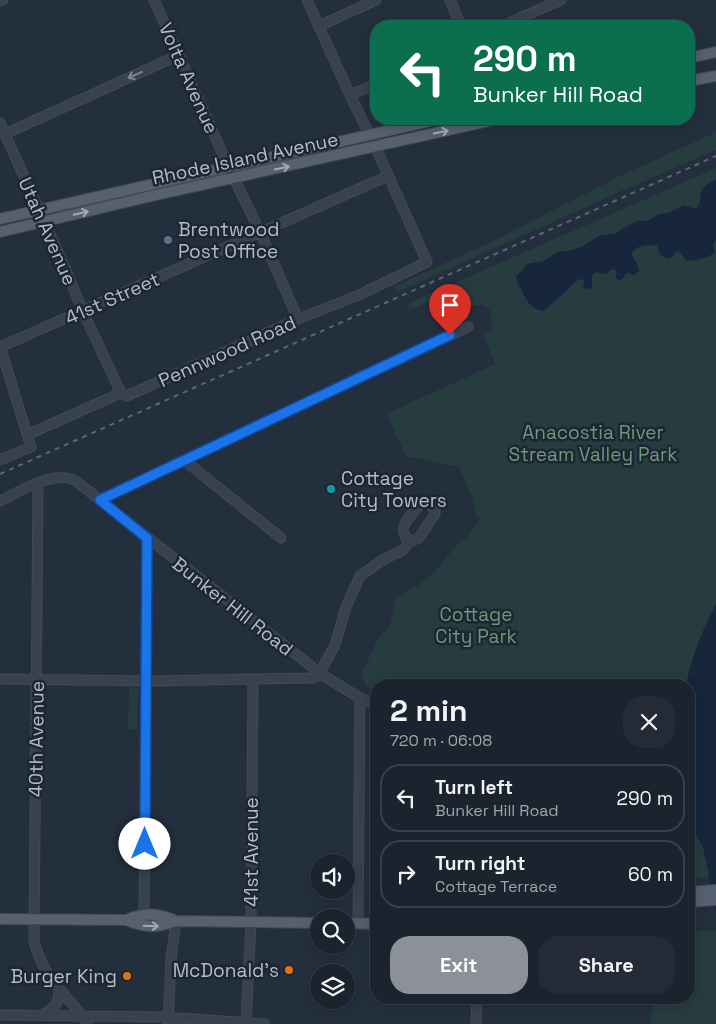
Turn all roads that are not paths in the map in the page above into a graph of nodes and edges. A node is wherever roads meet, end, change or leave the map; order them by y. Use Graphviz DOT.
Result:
graph roads {
  1 [pos="154,0"];
  2 [pos="307,0"];
  3 [pos="376,0"];
  4 [pos="450,0"];
  5 [pos="561,0"];
  6 [pos="458,20"];
  7 [pos="516,20"];
  8 [pos="319,26"];
  9 [pos="716,52"];
  10 [pos="180,55"];
  11 [pos="695,57"];
  12 [pos="716,76"];
  13 [pos="695,80"];
  14 [pos="370,87"];
  15 [pos="350,95"];
  16 [pos="0,123"];
  17 [pos="412,125"];
  18 [pos="471,125"];
  19 [pos="5,134"];
  20 [pos="369,135"];
  21 [pos="376,146"];
  22 [pos="229,168"];
  23 [pos="388,176"];
  24 [pos="235,178"];
  25 [pos="39,210"];
  26 [pos="0,219"];
  27 [pos="44,222"];
  28 [pos="0,232"];
  29 [pos="260,232"];
  30 [pos="83,312"];
  31 [pos="298,319"];
  32 [pos="468,327"];
  33 [pos="0,346"];
  34 [pos="4,380"];
  35 [pos="121,393"];
  36 [pos="27,435"];
  37 [pos="0,460"];
  38 [pos="184,460"];
  39 [pos="38,483"];
  40 [pos="100,500"];
  41 [pos="0,501"];
  42 [pos="147,538"];
  43 [pos="281,538"];
  44 [pos="409,542"];
  45 [pos="321,674"];
  46 [pos="0,679"];
  47 [pos="37,680"];
  48 [pos="145,680"];
  49 [pos="253,680"];
  50 [pos="360,698"];
  51 [pos="370,702"];
  52 [pos="716,890"];
  53 [pos="695,894"];
  54 [pos="701,896"];
  55 [pos="695,899"];
  56 [pos="716,900"];
  57 [pos="144,915"];
  58 [pos="0,919"];
  59 [pos="34,920"];
  60 [pos="126,920"];
  61 [pos="176,921"];
  62 [pos="251,922"];
  63 [pos="310,923"];
  64 [pos="355,924"];
  65 [pos="358,924"];
  66 [pos="370,924"];
  67 [pos="59,989"];
  68 [pos="477,1004"];
  69 [pos="0,1015"];
  70 [pos="42,1015"];
  71 [pos="82,1015"];
  72 [pos="169,1021"];
  73 [pos="246,1023"];
  74 [pos="87,1024"];
  75 [pos="265,1024"];
  76 [pos="476,1024"];
  1 -- 10 [label="street, Volta Avenue"];
  2 -- 8 [label="street"];
  3 -- 8 [label="street"];
  4 -- 6 [label="street"];
  5 -- 7 [label="street"];
  8 -- 15 [label="street"];
  9 -- 11 [label="main road"];
  10 -- 19 [label="street, one-way"];
  10 -- 22 [label="street, Volta Avenue"];
  12 -- 13 [label="main road"];
  14 -- 15 [label="street"];
  15 -- 20 [label="street"];
  16 -- 19 [label="street, Utah Avenue"];
  17 -- 20 [label="main road, Rhode Island Avenue"];
  21 -- 18 [label="main road, Rhode Island Avenue, one-way"];
  19 -- 25 [label="street, Utah Avenue"];
  20 -- 21 [label="street"];
  20 -- 22 [label="main road, Rhode Island Avenue"];
  21 -- 23 [label="street"];
  24 -- 21 [label="main road, Rhode Island Avenue, one-way"];
  22 -- 24 [label="street, Volta Avenue"];
  22 -- 25 [label="main road, Rhode Island Avenue"];
  23 -- 29 [label="street, 41st Street"];
  23 -- 31 [label="street, Pennwood Road"];
  27 -- 24 [label="main road, Rhode Island Avenue, one-way"];
  24 -- 29 [label="street, Volta Avenue"];
  25 -- 26 [label="main road, Rhode Island Avenue"];
  25 -- 27 [label="street, Utah Avenue"];
  27 -- 28 [label="main road, Rhode Island Avenue"];
  27 -- 30 [label="street, Utah Avenue"];
  29 -- 30 [label="street, 41st Street"];
  29 -- 31 [label="street, Volta Avenue"];
  30 -- 33 [label="street, 41st Street"];
  30 -- 35 [label="street, Utah Avenue"];
  31 -- 35 [label="street, Pennwood Road"];
  32 -- 38 [label="street"];
  33 -- 34 [label="street"];
  34 -- 36 [label="street"];
  35 -- 36 [label="street, Pennwood Road"];
  36 -- 37 [label="street"];
  38 -- 40 [label="street"];
  38 -- 43 [label="street"];
  39 -- 40 [label="street, Bunker Hill Road"];
  39 -- 41 [label="street"];
  39 -- 47 [label="street, 40th Avenue"];
  40 -- 42 [label="street, Bunker Hill Road"];
  42 -- 45 [label="street, Bunker Hill Road"];
  42 -- 48 [label="street"];
  44 -- 45 [label="street"];
  45 -- 49 [label="street"];
  45 -- 50 [label="street, Bunker Hill Road"];
  46 -- 47 [label="street"];
  47 -- 48 [label="street"];
  47 -- 59 [label="street, 40th Avenue"];
  48 -- 49 [label="street"];
  48 -- 57 [label="street"];
  49 -- 62 [label="street, 41st Avenue"];
  50 -- 51 [label="street, Bunker Hill Road"];
  50 -- 65 [label="street"];
  52 -- 54 [label="main road"];
  53 -- 54 [label="main road"];
  54 -- 55 [label="main road"];
  54 -- 56 [label="main road"];
  57 -- 60 [label="main road"];
  57 -- 61 [label="main road"];
  58 -- 59 [label="main road"];
  59 -- 60 [label="main road"];
  59 -- 67 [label="street, 40th Avenue"];
  60 -- 61 [label="main road, one-way"];
  61 -- 62 [label="main road"];
  61 -- 72 [label="street"];
  62 -- 63 [label="main road"];
  62 -- 73 [label="street, 41st Avenue"];
  64 -- 65 [label="main road"];
  65 -- 66 [label="main road"];
  67 -- 70 [label="street"];
  67 -- 71 [label="street, 40th Avenue"];
  68 -- 76 [label="street"];
  69 -- 70 [label="street"];
  70 -- 71 [label="street"];
  71 -- 72 [label="street"];
  71 -- 74 [label="street, 40th Avenue"];
  72 -- 73 [label="street"];
  73 -- 75 [label="street"];
}
